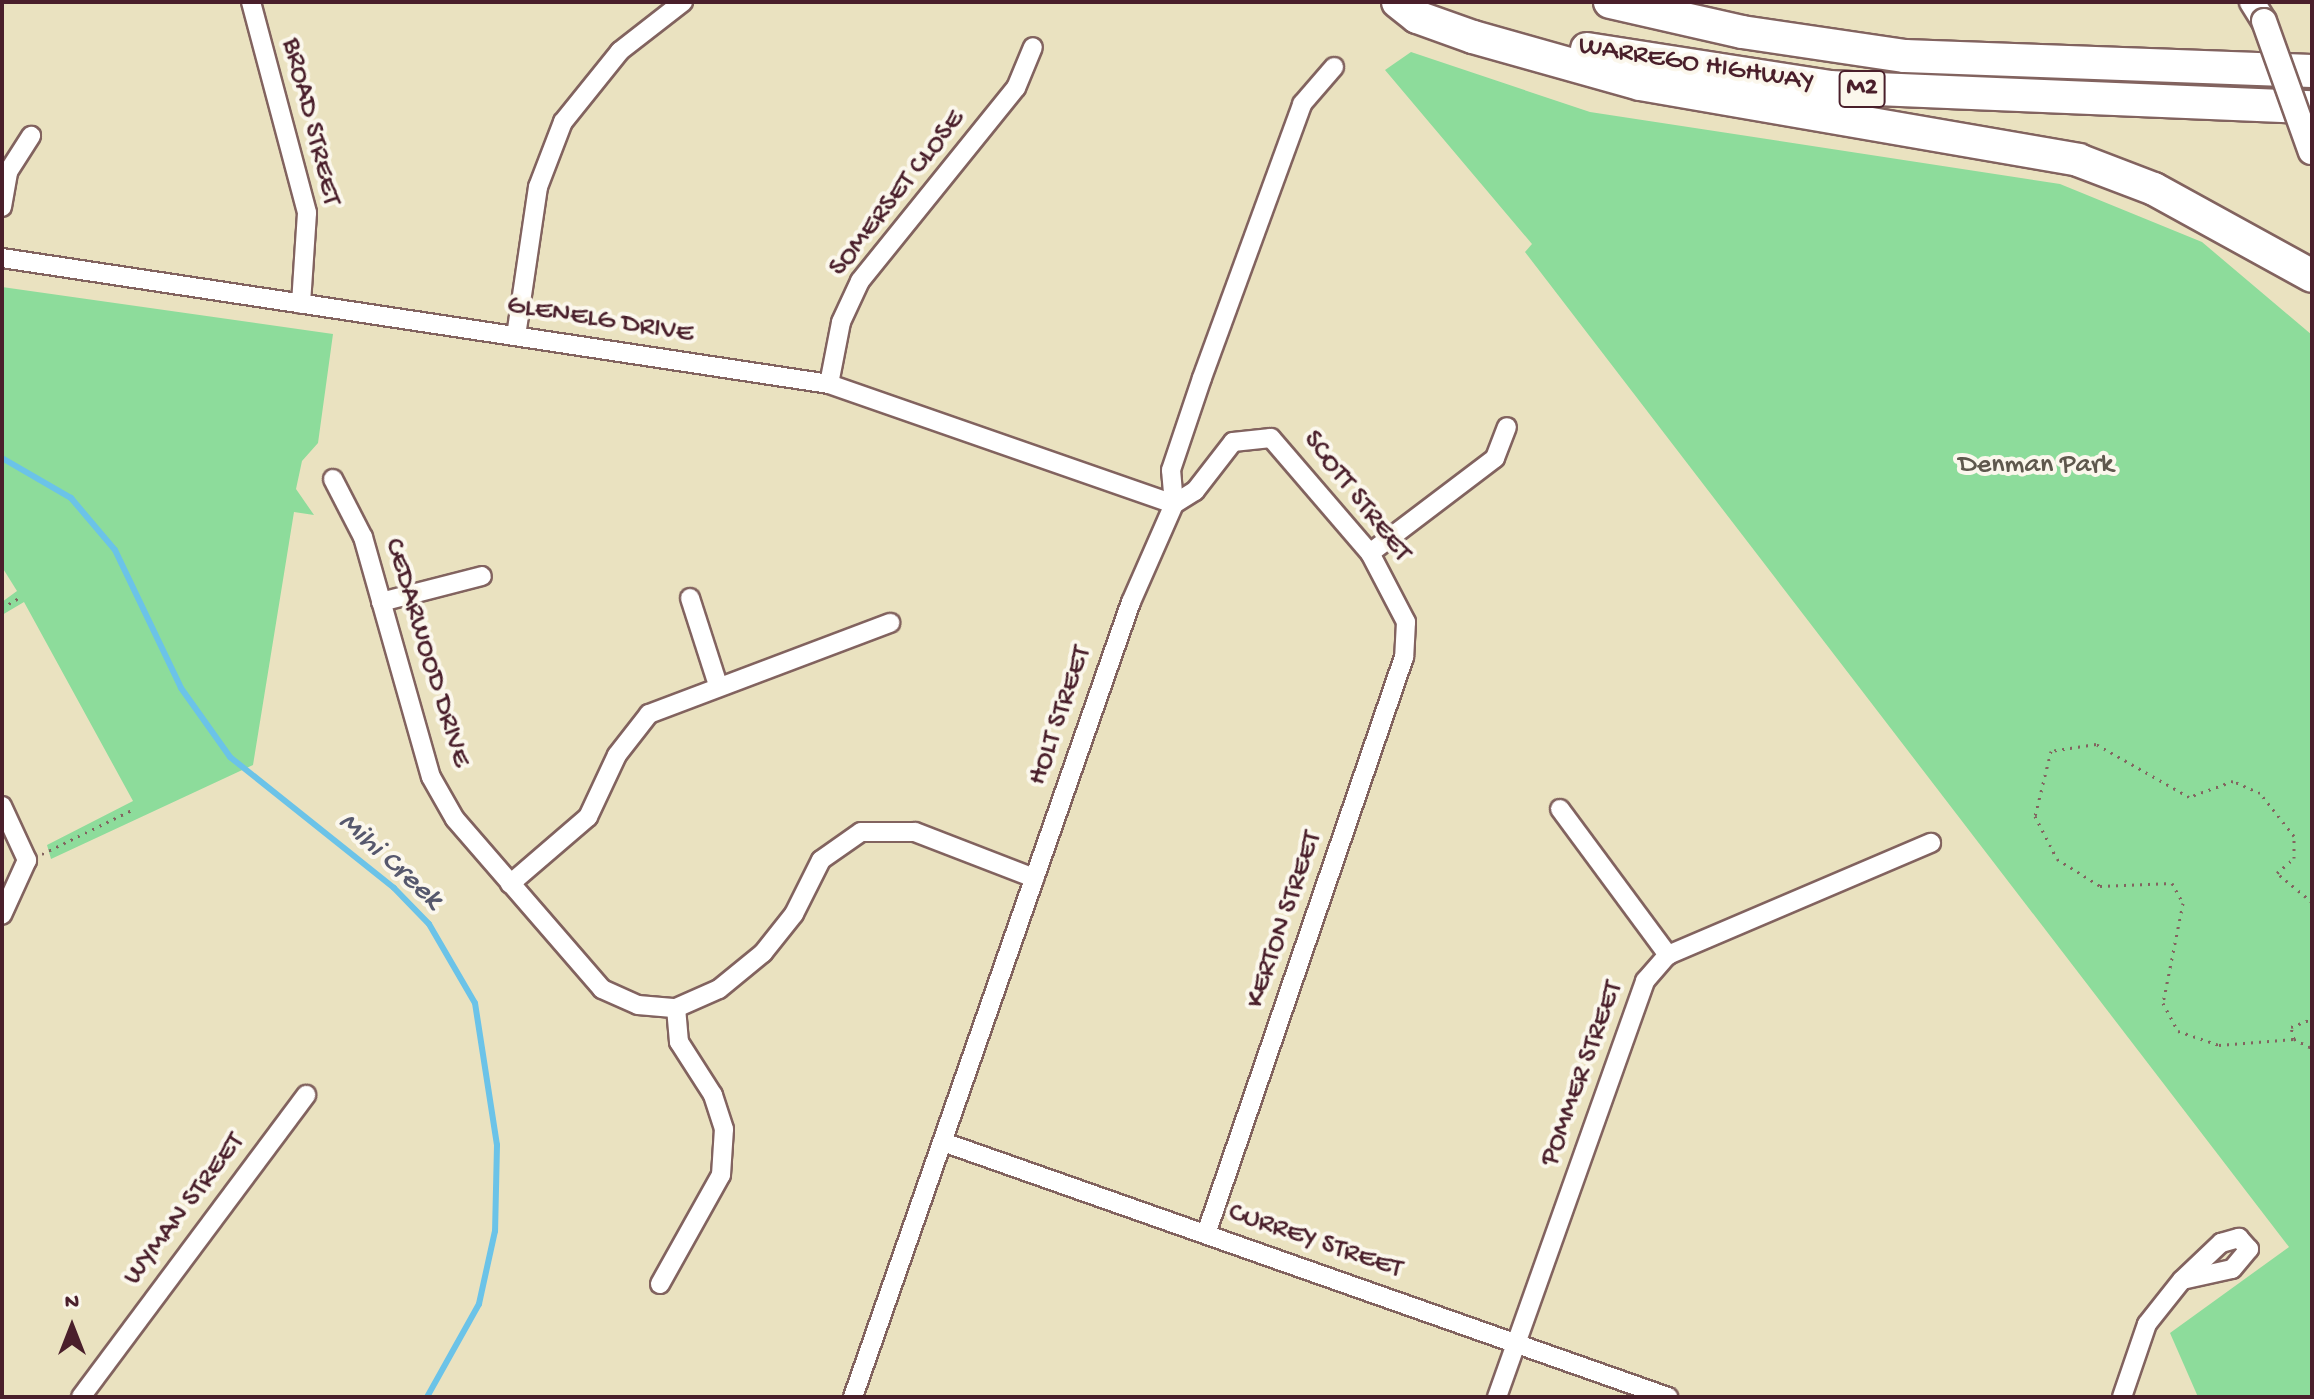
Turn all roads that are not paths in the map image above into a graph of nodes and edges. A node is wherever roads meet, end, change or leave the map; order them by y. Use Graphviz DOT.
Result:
graph roads {
  1 [pos="251,2"];
  2 [pos="683,2"];
  3 [pos="1398,2"];
  4 [pos="1422,2"];
  5 [pos="1610,2"];
  6 [pos="2260,8"];
  7 [pos="653,10"];
  8 [pos="1033,47"];
  9 [pos="1334,67"];
  10 [pos="2312,71"];
  11 [pos="2312,107"];
  12 [pos="31,136"];
  13 [pos="2312,153"];
  14 [pos="2,207"];
  15 [pos="2,258"];
  16 [pos="2300,269"];
  17 [pos="2312,292"];
  18 [pos="301,304"];
  19 [pos="516,336"];
  20 [pos="829,384"];
  21 [pos="1507,427"];
  22 [pos="333,479"];
  23 [pos="1174,504"];
  24 [pos="1370,553"];
  25 [pos="482,576"];
  26 [pos="690,598"];
  27 [pos="381,602"];
  28 [pos="1406,622"];
  29 [pos="890,623"];
  30 [pos="717,682"];
  31 [pos="2,806"];
  32 [pos="1560,809"];
  33 [pos="1931,843"];
  34 [pos="1034,878"];
  35 [pos="510,884"];
  36 [pos="2,915"];
  37 [pos="1668,955"];
  38 [pos="676,1008"];
  39 [pos="306,1095"];
  40 [pos="943,1142"];
  41 [pos="1206,1234"];
  42 [pos="2182,1280"];
  43 [pos="660,1284"];
  44 [pos="1516,1344"];
  45 [pos="81,1397"];
  46 [pos="853,1397"];
  47 [pos="1497,1397"];
  48 [pos="1668,1397"];
  49 [pos="2122,1397"];
  1 -- 18 [label="street, BROAD STREET"];
  2 -- 7 [label="street"];
  3 -- 16 [label="highway"];
  4 -- 11 [label="highway, WARREGO HIGHWAY / M2"];
  5 -- 10 [label="highway, WARREGO HIGHWAY / M2"];
  6 -- 13 [label="main road, bridge"];
  7 -- 19 [label="street"];
  8 -- 20 [label="street, SOMERSET CLOSE"];
  9 -- 23 [label="street, HOLT STREET"];
  12 -- 14 [label="street"];
  15 -- 18 [label="street, GLENELG DRIVE"];
  16 -- 17 [label="highway"];
  18 -- 19 [label="street, GLENELG DRIVE"];
  19 -- 20 [label="street, GLENELG DRIVE"];
  20 -- 23 [label="street, GLENELG DRIVE"];
  21 -- 24 [label="street"];
  22 -- 27 [label="street, CEDARWOOD DRIVE"];
  23 -- 24 [label="street, SCOTT STREET"];
  23 -- 34 [label="street, HOLT STREET"];
  24 -- 28 [label="street, SCOTT STREET"];
  25 -- 27 [label="street"];
  26 -- 30 [label="street"];
  27 -- 35 [label="street, CEDARWOOD DRIVE"];
  28 -- 41 [label="street, KERTON STREET"];
  29 -- 30 [label="street"];
  30 -- 35 [label="street"];
  31 -- 36 [label="street"];
  32 -- 37 [label="street"];
  33 -- 37 [label="street, POMMER STREET"];
  34 -- 38 [label="street, CEDARWOOD DRIVE"];
  34 -- 40 [label="street, HOLT STREET"];
  35 -- 38 [label="street, CEDARWOOD DRIVE"];
  37 -- 44 [label="street, POMMER STREET"];
  38 -- 43 [label="street"];
  39 -- 45 [label="street, WYMAN STREET"];
  40 -- 41 [label="street, CURREY STREET"];
  40 -- 46 [label="street, HOLT STREET"];
  41 -- 44 [label="street, CURREY STREET"];
  42 -- 49 [label="street"];
  44 -- 47 [label="street, POMMER STREET"];
  44 -- 48 [label="street, CURREY STREET"];
}
